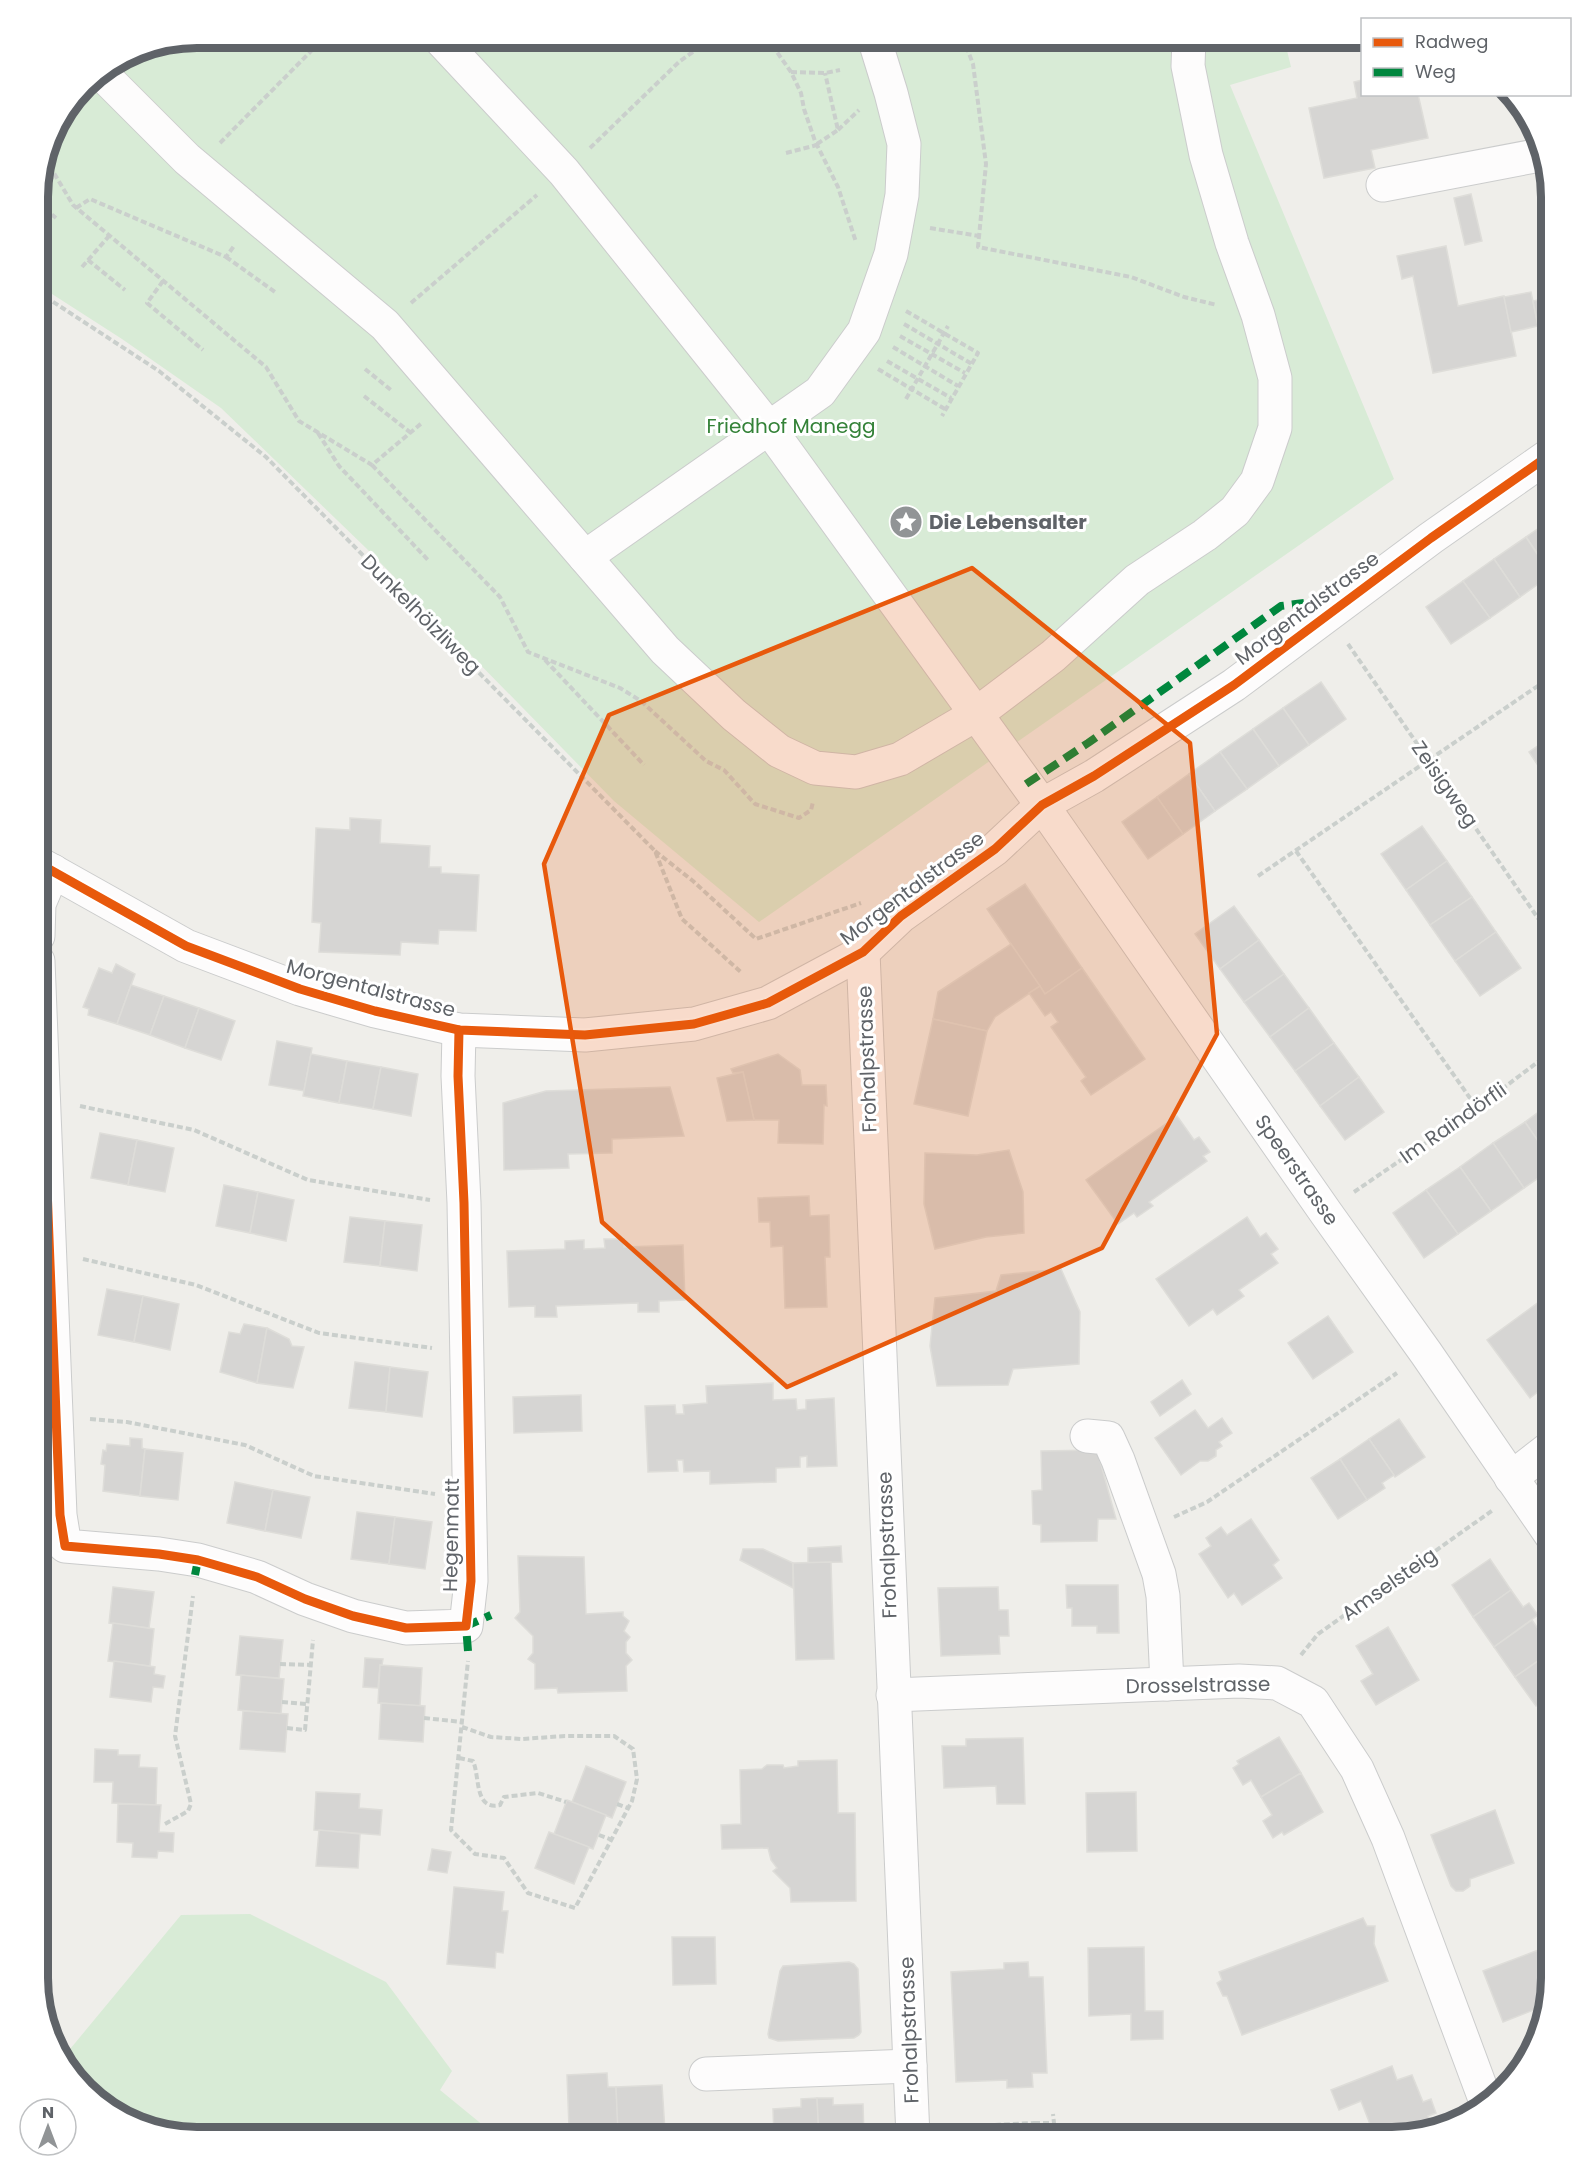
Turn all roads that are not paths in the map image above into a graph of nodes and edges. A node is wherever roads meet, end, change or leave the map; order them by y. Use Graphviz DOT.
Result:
graph roads {
  1 [pos="448,48"];
  2 [pos="877,48"];
  3 [pos="1189,48"];
  4 [pos="107,79"];
  5 [pos="1535,156"];
  6 [pos="1383,185"];
  7 [pos="769,428"];
  8 [pos="1541,461"];
  9 [pos="585,557"];
  10 [pos="975,715"];
  11 [pos="1042,805"];
  12 [pos="48,869"];
  13 [pos="863,952"];
  14 [pos="459,1030"];
  15 [pos="48,1205"];
  16 [pos="1087,1436"];
  17 [pos="1541,1455"];
  18 [pos="1511,1478"];
  19 [pos="1541,1521"];
  20 [pos="1167,1684"];
  21 [pos="893,1695"];
  22 [pos="910,2066"];
  23 [pos="706,2074"];
  24 [pos="1483,2096"];
  25 [pos="913,2127"];
  1 -- 7 [label="street, Speerstrasse"];
  2 -- 7 [label="street"];
  3 -- 10 [label="street"];
  4 -- 9 [label="street"];
  5 -- 6 [label="street"];
  7 -- 9 [label="street"];
  7 -- 10 [label="street, Speerstrasse"];
  8 -- 11 [label="street, Morgentalstrasse"];
  9 -- 10 [label="street"];
  10 -- 11 [label="street, Speerstrasse"];
  11 -- 13 [label="street, Morgentalstrasse"];
  11 -- 18 [label="street, Speerstrasse"];
  12 -- 14 [label="street, Morgentalstrasse"];
  13 -- 14 [label="street, Morgentalstrasse"];
  13 -- 21 [label="street, Frohalpstrasse"];
  14 -- 15 [label="street, Hegenmatt"];
  16 -- 20 [label="street"];
  17 -- 18 [label="street"];
  18 -- 19 [label="street, Speerstrasse"];
  20 -- 21 [label="street, Drosselstrasse"];
  20 -- 24 [label="street, Drosselstrasse"];
  21 -- 22 [label="street, Frohalpstrasse"];
  22 -- 23 [label="street"];
  22 -- 25 [label="street, Frohalpstrasse"];
}
